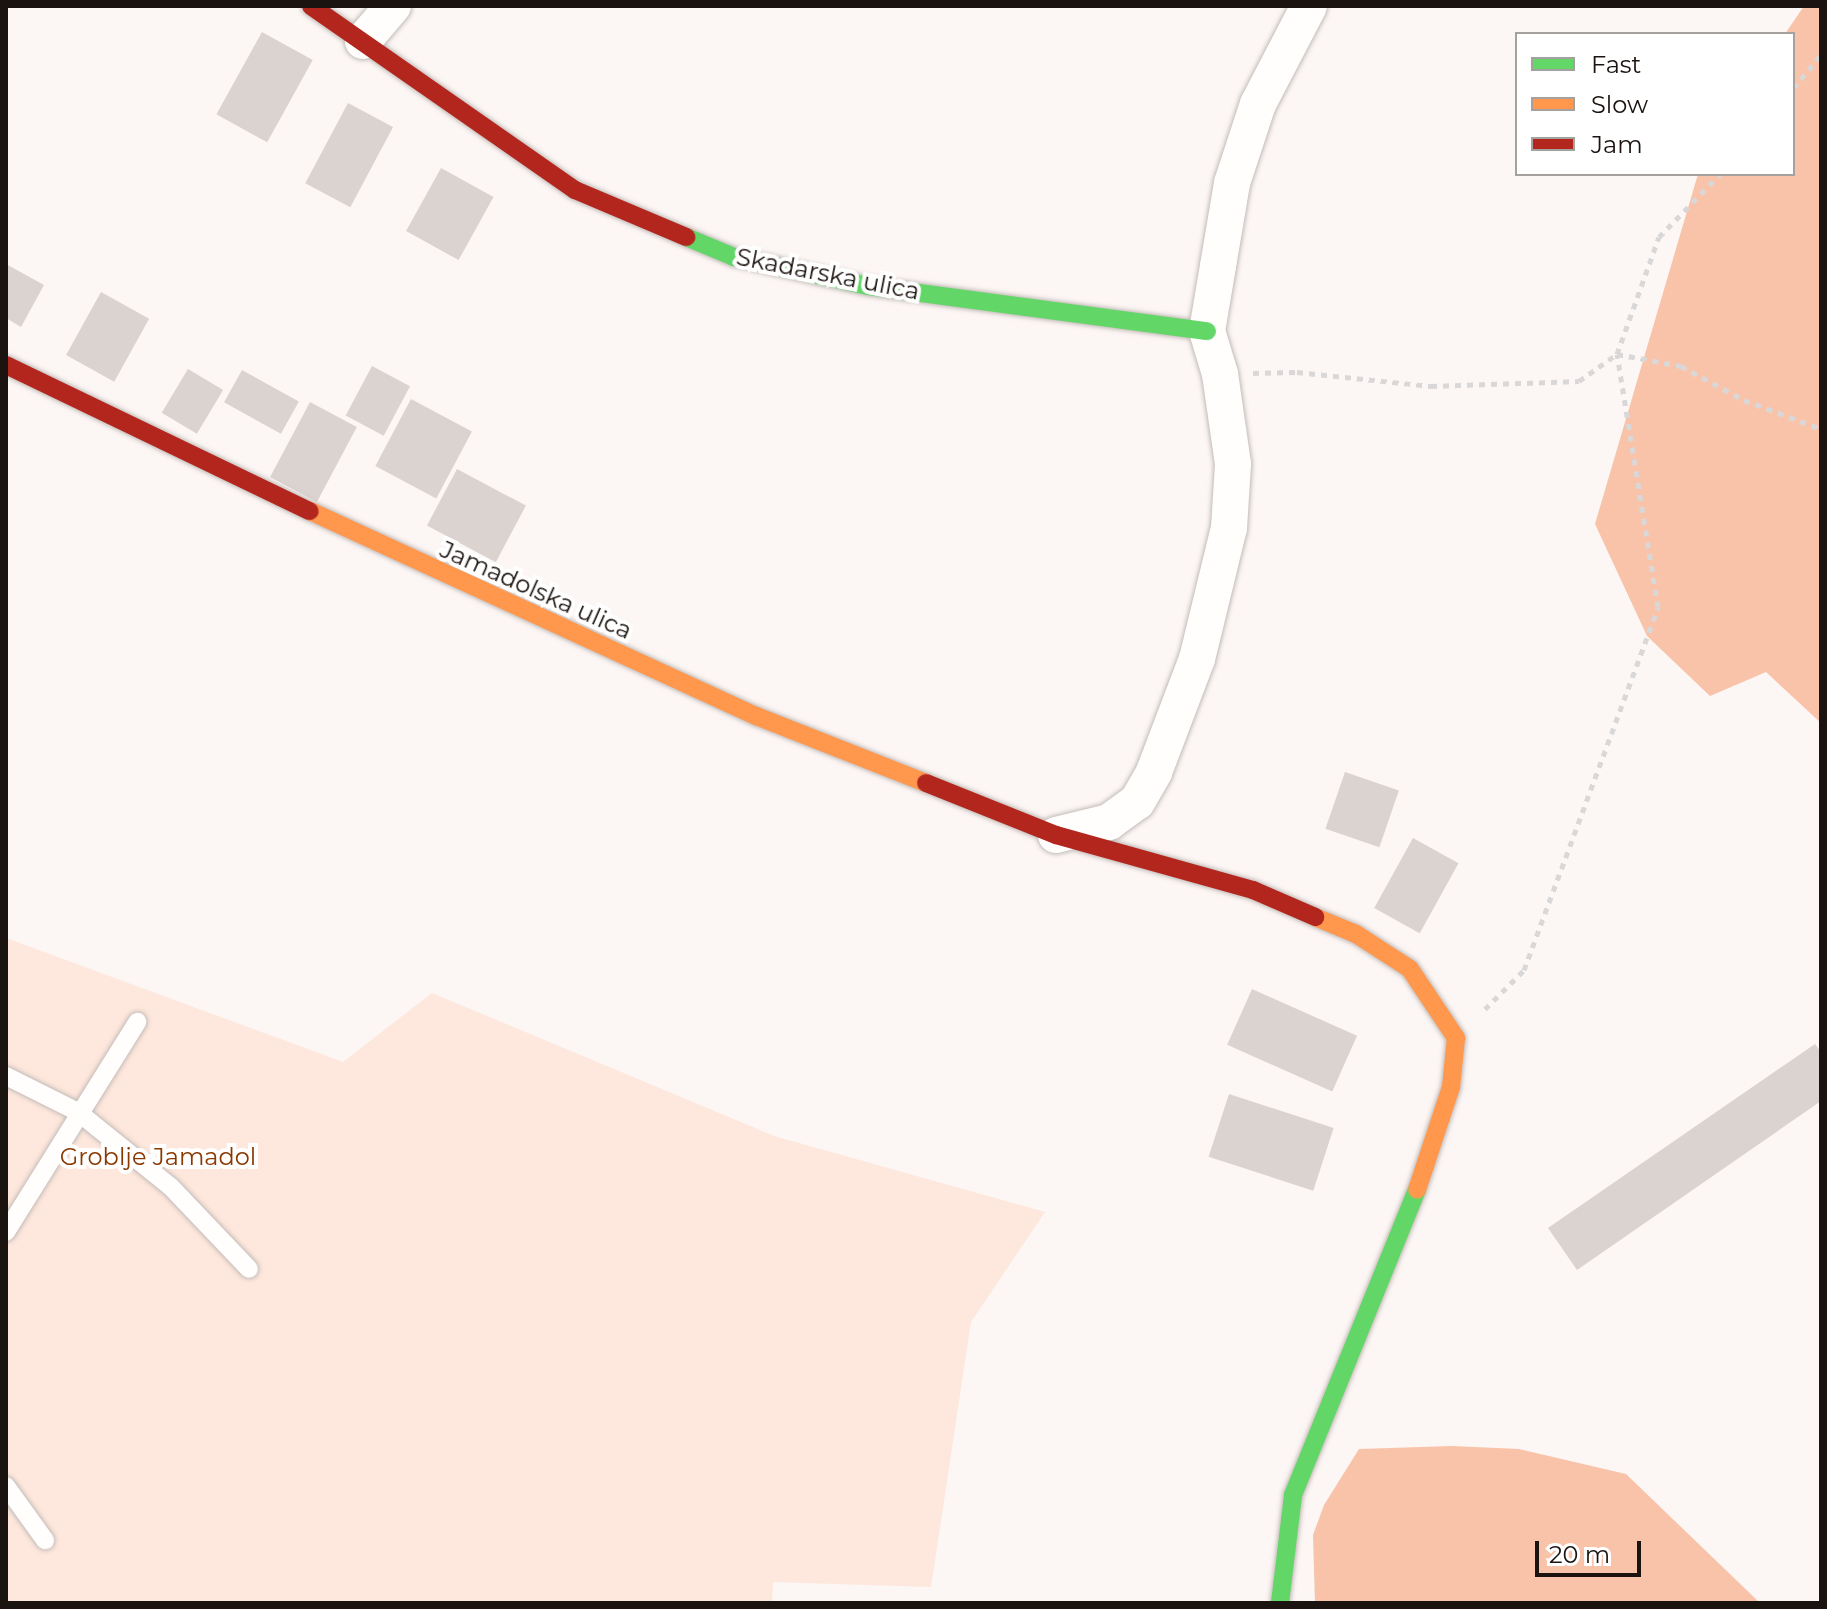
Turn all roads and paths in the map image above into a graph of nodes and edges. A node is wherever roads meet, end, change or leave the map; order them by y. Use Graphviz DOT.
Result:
graph roads {
  1 [pos="311,6"];
  2 [pos="393,6"];
  3 [pos="1309,6"];
  4 [pos="363,41"];
  5 [pos="1821,55"];
  6 [pos="1795,86"];
  7 [pos="1718,176"];
  8 [pos="1207,331"];
  9 [pos="1617,354"];
  10 [pos="6,365"];
  11 [pos="1220,374"];
  12 [pos="1821,429"];
  13 [pos="1056,835"];
  14 [pos="137,1022"];
  15 [pos="1456,1038"];
  16 [pos="6,1076"];
  17 [pos="78,1112"];
  18 [pos="6,1232"];
  19 [pos="249,1269"];
  20 [pos="6,1486"];
  21 [pos="45,1540"];
  22 [pos="1280,1603"];
  1 -- 4 [label="street, Skadarska ulica"];
  2 -- 4 [label="street"];
  3 -- 8 [label="street"];
  4 -- 8 [label="street, Skadarska ulica"];
  5 -- 6 [label="path"];
  7 -- 9 [label="path"];
  8 -- 11 [label="street"];
  9 -- 11 [label="path"];
  9 -- 12 [label="path"];
  9 -- 15 [label="path"];
  10 -- 13 [label="street, Jamadolska ulica"];
  11 -- 13 [label="street"];
  13 -- 15 [label="street, Jamadolska ulica"];
  14 -- 17 [label="lane"];
  15 -- 22 [label="street"];
  16 -- 17 [label="lane"];
  17 -- 18 [label="lane"];
  17 -- 19 [label="lane"];
  20 -- 21 [label="lane"];
}
